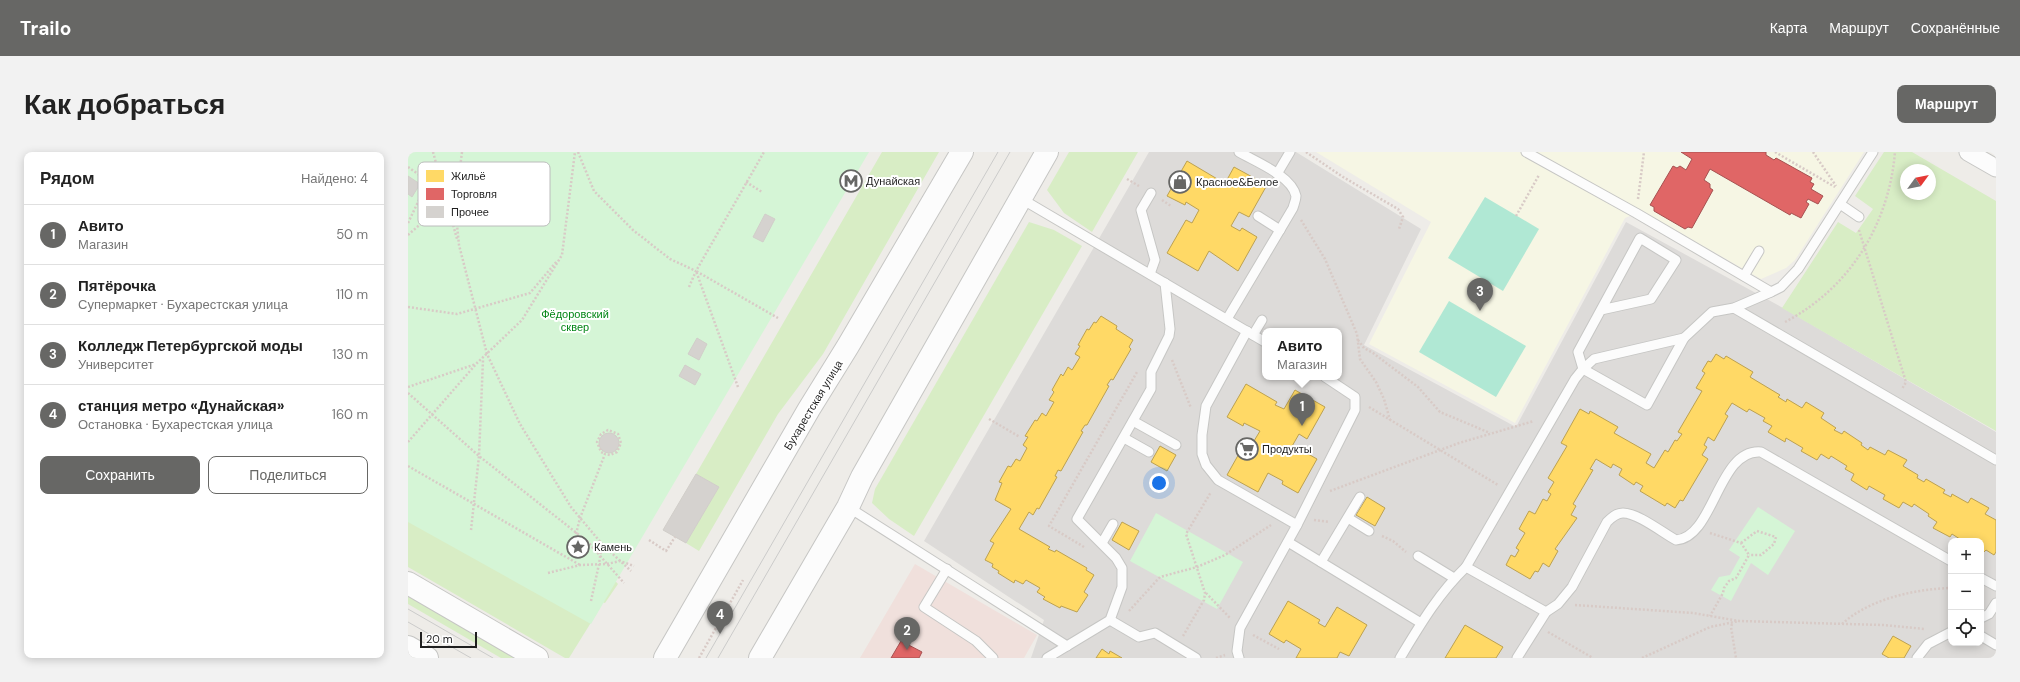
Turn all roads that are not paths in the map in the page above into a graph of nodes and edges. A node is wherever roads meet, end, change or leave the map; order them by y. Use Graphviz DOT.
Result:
graph roads {
  1 [pos="962,152"];
  2 [pos="1047,152"];
  3 [pos="1239,152"];
  4 [pos="1290,152"];
  5 [pos="1526,152"];
  6 [pos="1873,152"];
  7 [pos="1968,152"];
  8 [pos="1996,168"];
  9 [pos="1277,174"];
  10 [pos="1151,193"];
  11 [pos="1020,198"];
  12 [pos="1840,204"];
  13 [pos="1258,216"];
  14 [pos="1859,217"];
  15 [pos="1280,230"];
  16 [pos="1759,251"];
  17 [pos="1150,274"];
  18 [pos="1744,276"];
  19 [pos="1165,284"];
  20 [pos="1771,292"];
  21 [pos="1734,308"];
  22 [pos="1601,310"];
  23 [pos="1226,319"];
  24 [pos="1262,320"];
  25 [pos="1250,333"];
  26 [pos="1684,338"];
  27 [pos="1262,340"];
  28 [pos="1583,369"];
  29 [pos="1330,380"];
  30 [pos="1133,421"];
  31 [pos="1124,438"];
  32 [pos="1176,445"];
  33 [pos="1148,452"];
  34 [pos="1996,460"];
  35 [pos="1360,498"];
  36 [pos="848,506"];
  37 [pos="1277,513"];
  38 [pos="1348,518"];
  39 [pos="1113,524"];
  40 [pos="1297,525"];
  41 [pos="1369,531"];
  42 [pos="1290,538"];
  43 [pos="1102,543"];
  44 [pos="1418,556"];
  45 [pos="1948,559"];
  46 [pos="1321,562"];
  47 [pos="1466,567"];
  48 [pos="947,569"];
  49 [pos="1454,578"];
  50 [pos="1984,580"];
  51 [pos="408,583"];
  52 [pos="1996,586"];
  53 [pos="1996,603"];
  54 [pos="1546,612"];
  55 [pos="1984,616"];
  56 [pos="1110,620"];
  57 [pos="1421,623"];
  58 [pos="1948,634"];
  59 [pos="1984,638"];
  60 [pos="1996,645"];
  61 [pos="1067,646"];
  62 [pos="408,647"];
  63 [pos="427,658"];
  64 [pos="537,658"];
  65 [pos="665,658"];
  66 [pos="760,658"];
  67 [pos="993,658"];
  68 [pos="1047,658"];
  69 [pos="1196,658"];
  70 [pos="1239,658"];
  71 [pos="1400,658"];
  72 [pos="1517,658"];
  73 [pos="1917,658"];
  1 -- 65 [label="street, Бухарестская улица"];
  2 -- 11 [label="street"];
  3 -- 9 [label="lane"];
  4 -- 9 [label="lane"];
  5 -- 18 [label="lane"];
  6 -- 12 [label="lane"];
  7 -- 8 [label="street"];
  9 -- 15 [label="lane"];
  10 -- 17 [label="lane"];
  11 -- 17 [label="lane"];
  11 -- 36 [label="street"];
  12 -- 14 [label="lane"];
  12 -- 20 [label="lane"];
  13 -- 15 [label="lane"];
  15 -- 23 [label="lane"];
  16 -- 18 [label="lane"];
  17 -- 19 [label="lane"];
  18 -- 20 [label="lane"];
  19 -- 23 [label="lane"];
  19 -- 30 [label="lane"];
  20 -- 21 [label="lane"];
  21 -- 26 [label="lane"];
  21 -- 34 [label="lane"];
  22 -- 22 [label="lane"];
  22 -- 28 [label="lane"];
  23 -- 25 [label="lane"];
  24 -- 25 [label="lane"];
  25 -- 27 [label="lane"];
  25 -- 37 [label="lane"];
  26 -- 28 [label="lane"];
  26 -- 28 [label="lane"];
  28 -- 47 [label="lane"];
  29 -- 40 [label="lane"];
  30 -- 31 [label="lane"];
  30 -- 32 [label="lane"];
  31 -- 33 [label="lane"];
  31 -- 43 [label="lane"];
  35 -- 38 [label="lane"];
  36 -- 48 [label="lane"];
  36 -- 66 [label="street"];
  37 -- 40 [label="lane"];
  37 -- 42 [label="lane"];
  38 -- 41 [label="lane"];
  38 -- 46 [label="lane"];
  39 -- 43 [label="lane"];
  40 -- 42 [label="lane"];
  42 -- 46 [label="lane"];
  42 -- 70 [label="lane"];
  43 -- 56 [label="lane"];
  44 -- 49 [label="lane"];
  45 -- 54 [label="lane"];
  46 -- 57 [label="lane"];
  47 -- 49 [label="lane"];
  47 -- 54 [label="lane"];
  48 -- 61 [label="lane"];
  48 -- 67 [label="lane"];
  49 -- 57 [label="lane"];
  50 -- 52 [label="lane"];
  51 -- 64 [label="street"];
  53 -- 55 [label="lane"];
  54 -- 72 [label="lane"];
  56 -- 61 [label="lane"];
  56 -- 69 [label="lane"];
  57 -- 71 [label="lane"];
  58 -- 73 [label="lane"];
  59 -- 60 [label="lane"];
  61 -- 68 [label="lane"];
  62 -- 63 [label="street"];
}
